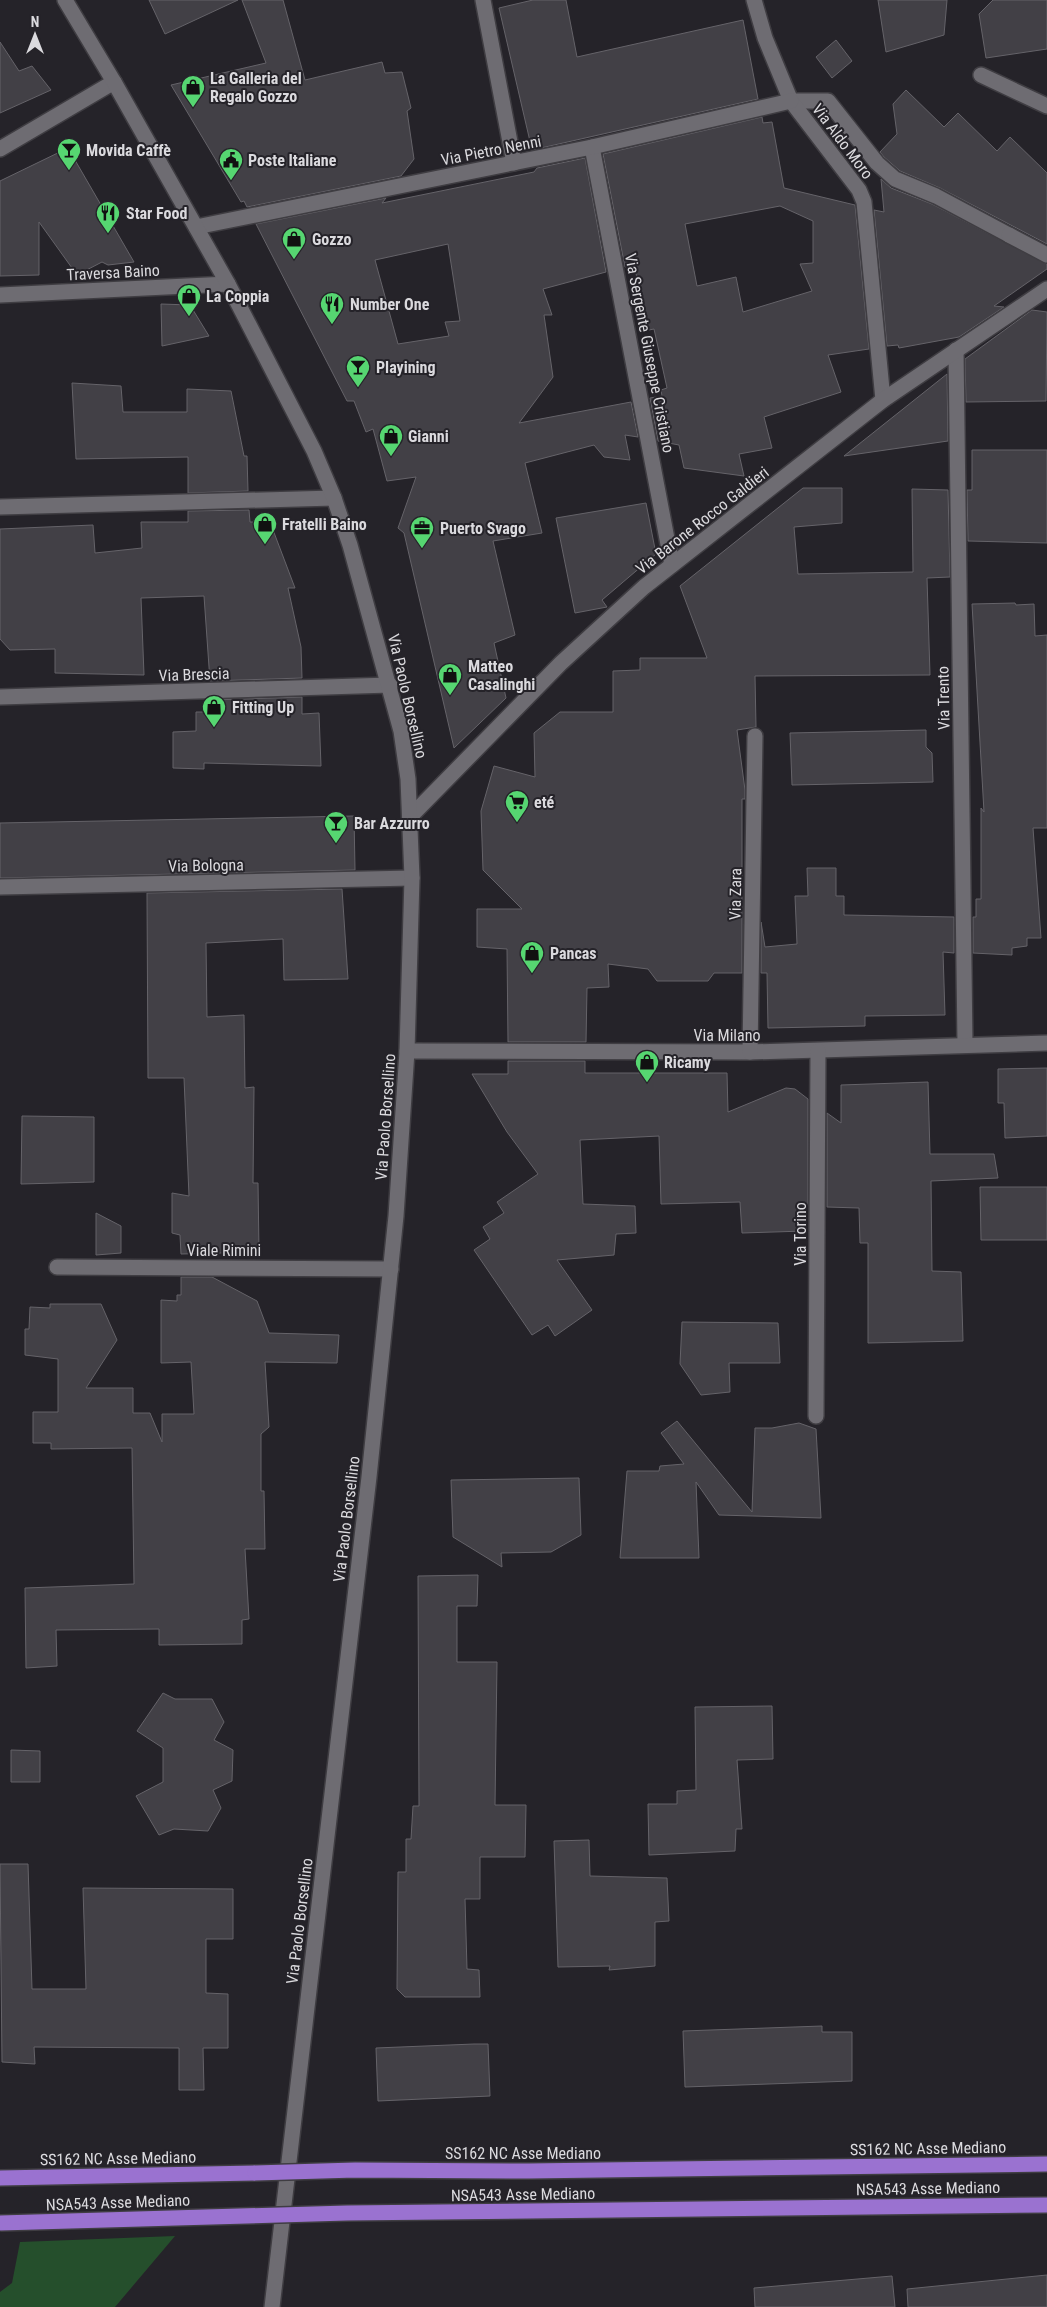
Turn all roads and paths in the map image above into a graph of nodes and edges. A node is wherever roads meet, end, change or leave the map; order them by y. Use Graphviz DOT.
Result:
graph roads {
  1 [pos="65,0"];
  2 [pos="483,0"];
  3 [pos="754,0"];
  4 [pos="981,75"];
  5 [pos="114,82"];
  6 [pos="792,101"];
  7 [pos="1047,106"];
  8 [pos="592,147"];
  9 [pos="0,149"];
  10 [pos="514,163"];
  11 [pos="196,227"];
  12 [pos="1047,255"];
  13 [pos="228,284"];
  14 [pos="1047,289"];
  15 [pos="0,295"];
  16 [pos="956,350"];
  17 [pos="883,400"];
  18 [pos="334,498"];
  19 [pos="0,506"];
  20 [pos="672,565"];
  21 [pos="390,685"];
  22 [pos="0,697"];
  23 [pos="755,736"];
  24 [pos="410,817"];
  25 [pos="412,878"];
  26 [pos="0,887"];
  27 [pos="1047,1043"];
  28 [pos="965,1044"];
  29 [pos="407,1051"];
  30 [pos="818,1051"];
  31 [pos="750,1052"];
  32 [pos="57,1267"];
  33 [pos="391,1269"];
  34 [pos="816,1416"];
  35 [pos="1047,2164"];
  36 [pos="0,2178"];
  37 [pos="1047,2205"];
  38 [pos="0,2223"];
  39 [pos="272,2307"];
  1 -- 5 [label="street, Via Paolo Borsellino"];
  2 -- 10 [label="street"];
  3 -- 6 [label="street, Via Aldo Moro"];
  4 -- 7 [label="street"];
  5 -- 9 [label="street"];
  5 -- 11 [label="street, Via Paolo Borsellino"];
  6 -- 8 [label="street, Via Pietro Nenni"];
  6 -- 12 [label="street, Via Pietro Nenni"];
  6 -- 17 [label="street, Via Aldo Moro"];
  8 -- 10 [label="street, Via Pietro Nenni"];
  8 -- 20 [label="street, Via Sergente Giuseppe Cristiano"];
  10 -- 11 [label="street, Via Pietro Nenni"];
  11 -- 13 [label="street, Via Paolo Borsellino"];
  13 -- 15 [label="street, Traversa Baino"];
  13 -- 18 [label="street, Via Paolo Borsellino"];
  14 -- 16 [label="street, Via Barone Rocco Galdieri"];
  16 -- 17 [label="street, Via Barone Rocco Galdieri"];
  16 -- 28 [label="street, Via Trento"];
  17 -- 20 [label="street, Via Barone Rocco Galdieri"];
  18 -- 19 [label="street"];
  18 -- 21 [label="street, Via Paolo Borsellino"];
  20 -- 24 [label="street, Via Barone Rocco Galdieri"];
  21 -- 22 [label="street, Via Brescia"];
  21 -- 24 [label="street, Via Paolo Borsellino"];
  23 -- 31 [label="street, Via Zara"];
  24 -- 25 [label="street, Via Paolo Borsellino"];
  25 -- 26 [label="street, Via Bologna"];
  25 -- 29 [label="street, Via Paolo Borsellino"];
  27 -- 28 [label="street, Via Milano"];
  28 -- 30 [label="street, Via Milano"];
  29 -- 31 [label="street, Via Milano"];
  29 -- 33 [label="street, Via Paolo Borsellino"];
  30 -- 31 [label="street, Via Milano"];
  30 -- 34 [label="street, Via Torino"];
  32 -- 33 [label="street, Viale Rimini"];
  33 -- 39 [label="street, Via Paolo Borsellino"];
  35 -- 36 [label="highway, SS162 NC Asse Mediano, bridge"];
  37 -- 38 [label="highway, NSA543 Asse Mediano, bridge"];
}
